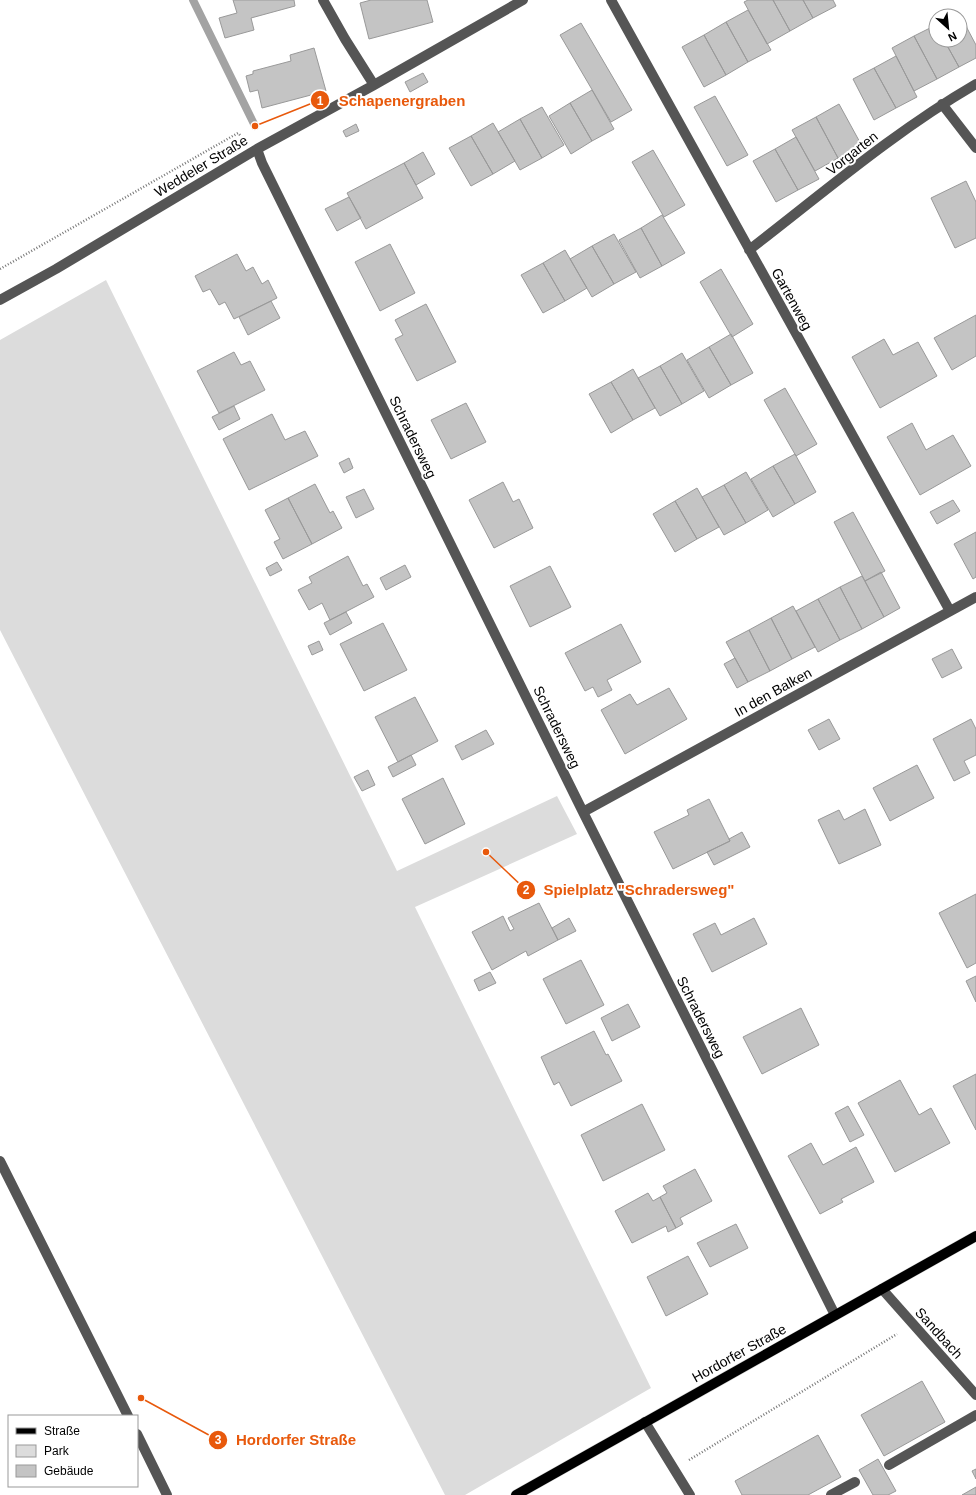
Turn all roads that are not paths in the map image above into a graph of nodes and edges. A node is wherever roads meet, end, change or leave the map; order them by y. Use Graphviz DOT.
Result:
graph roads {
  1 [pos="323,0"];
  2 [pos="523,0"];
  3 [pos="612,0"];
  4 [pos="976,84"];
  5 [pos="374,85"];
  6 [pos="942,104"];
  7 [pos="976,148"];
  8 [pos="258,149"];
  9 [pos="749,250"];
  10 [pos="0,300"];
  11 [pos="976,597"];
  12 [pos="950,611"];
  13 [pos="583,812"];
  14 [pos="0,1161"];
  15 [pos="976,1236"];
  16 [pos="882,1289"];
  17 [pos="835,1315"];
  18 [pos="976,1395"];
  19 [pos="127,1415"];
  20 [pos="976,1416"];
  21 [pos="646,1422"];
  22 [pos="138,1436"];
  23 [pos="889,1465"];
  24 [pos="855,1482"];
  25 [pos="168,1495"];
  26 [pos="516,1495"];
  27 [pos="690,1495"];
  28 [pos="831,1495"];
  1 -- 5 [label="street"];
  2 -- 5 [label="street, Weddeler Straße"];
  3 -- 9 [label="street, Gartenweg"];
  4 -- 6 [label="street, Vorgarten"];
  5 -- 8 [label="street, Weddeler Straße"];
  6 -- 7 [label="street"];
  6 -- 9 [label="street, Vorgarten"];
  8 -- 10 [label="street, Weddeler Straße"];
  8 -- 13 [label="street, Schradersweg"];
  9 -- 12 [label="street, Gartenweg"];
  11 -- 12 [label="street, In den Balken"];
  12 -- 13 [label="street, In den Balken"];
  13 -- 17 [label="street, Schradersweg"];
  14 -- 19 [label="street"];
  15 -- 16 [label="main road, Hordorfer Straße"];
  16 -- 17 [label="main road, Hordorfer Straße"];
  16 -- 18 [label="street, Sandbach"];
  17 -- 21 [label="main road, Hordorfer Straße"];
  20 -- 23 [label="street"];
  21 -- 26 [label="main road, Hordorfer Straße"];
  21 -- 27 [label="street"];
  22 -- 25 [label="street"];
  24 -- 28 [label="street"];
}
